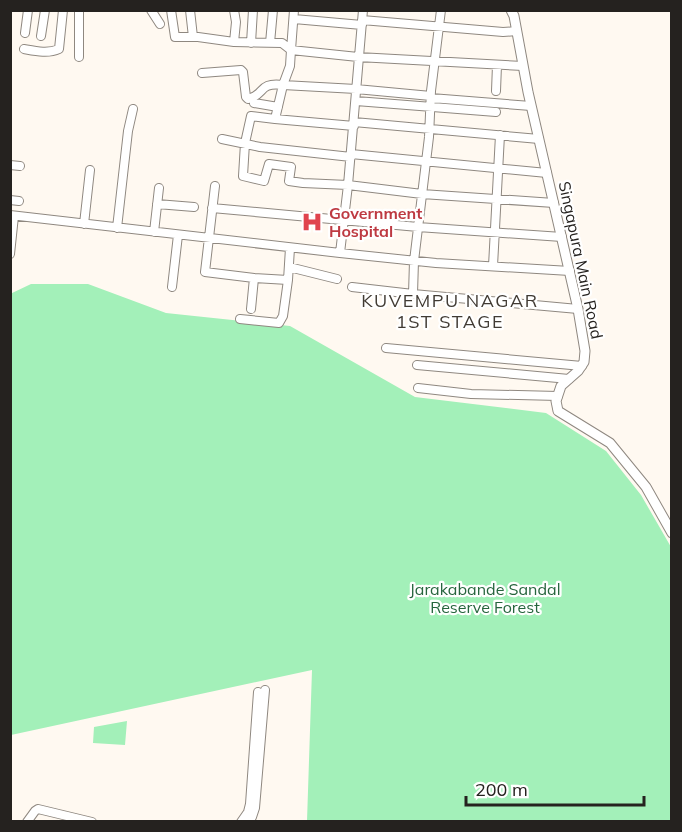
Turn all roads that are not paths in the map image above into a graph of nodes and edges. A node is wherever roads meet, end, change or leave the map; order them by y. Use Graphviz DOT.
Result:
graph roads {
  1 [pos="28,10"];
  2 [pos="45,10"];
  3 [pos="63,10"];
  4 [pos="79,10"];
  5 [pos="151,10"];
  6 [pos="171,10"];
  7 [pos="190,10"];
  8 [pos="234,10"];
  9 [pos="253,10"];
  10 [pos="273,10"];
  11 [pos="363,10"];
  12 [pos="441,10"];
  13 [pos="511,10"];
  14 [pos="294,15"];
  15 [pos="362,22"];
  16 [pos="160,24"];
  17 [pos="439,27"];
  18 [pos="517,31"];
  19 [pos="25,33"];
  20 [pos="41,36"];
  21 [pos="193,37"];
  22 [pos="234,42"];
  23 [pos="251,43"];
  24 [pos="270,43"];
  25 [pos="24,49"];
  26 [pos="291,50"];
  27 [pos="79,57"];
  28 [pos="358,57"];
  29 [pos="435,62"];
  30 [pos="497,65"];
  31 [pos="523,66"];
  32 [pos="202,73"];
  33 [pos="283,85"];
  34 [pos="356,89"];
  35 [pos="496,92"];
  36 [pos="431,97"];
  37 [pos="356,100"];
  38 [pos="254,103"];
  39 [pos="531,106"];
  40 [pos="278,107"];
  41 [pos="430,108"];
  42 [pos="133,109"];
  43 [pos="496,112"];
  44 [pos="275,119"];
  45 [pos="354,124"];
  46 [pos="429,128"];
  47 [pos="500,135"];
  48 [pos="222,139"];
  49 [pos="539,139"];
  50 [pos="245,143"];
  51 [pos="351,155"];
  52 [pos="426,161"];
  53 [pos="10,165"];
  54 [pos="20,166"];
  55 [pos="499,169"];
  56 [pos="90,170"];
  57 [pos="547,173"];
  58 [pos="348,185"];
  59 [pos="215,186"];
  60 [pos="159,188"];
  61 [pos="422,194"];
  62 [pos="497,199"];
  63 [pos="554,203"];
  64 [pos="157,204"];
  65 [pos="194,207"];
  66 [pos="212,208"];
  67 [pos="13,216"];
  68 [pos="345,220"];
  69 [pos="84,224"];
  70 [pos="418,227"];
  71 [pos="117,228"];
  72 [pos="154,232"];
  73 [pos="494,232"];
  74 [pos="178,235"];
  75 [pos="562,237"];
  76 [pos="209,239"];
  77 [pos="290,248"];
  78 [pos="340,253"];
  79 [pos="10,254"];
  80 [pos="414,261"];
  81 [pos="493,266"];
  82 [pos="289,267"];
  83 [pos="570,271"];
  84 [pos="254,278"];
  85 [pos="337,279"];
  86 [pos="288,280"];
  87 [pos="172,287"];
  88 [pos="352,287"];
  89 [pos="413,294"];
  90 [pos="251,309"];
  91 [pos="578,309"];
  92 [pos="240,319"];
  93 [pos="386,348"];
  94 [pos="417,365"];
  95 [pos="582,366"];
  96 [pos="569,379"];
  97 [pos="418,388"];
  98 [pos="558,396"];
  99 [pos="672,533"];
  100 [pos="78,820"];
  101 [pos="27,822"];
  102 [pos="92,822"];
  103 [pos="241,822"];
  104 [pos="249,822"];
  1 -- 19 [label="street"];
  2 -- 20 [label="street"];
  3 -- 25 [label="street"];
  4 -- 27 [label="street"];
  5 -- 16 [label="street"];
  6 -- 21 [label="street"];
  7 -- 21 [label="street"];
  8 -- 22 [label="street"];
  9 -- 23 [label="street"];
  10 -- 24 [label="street"];
  11 -- 15 [label="street"];
  12 -- 17 [label="street"];
  13 -- 18 [label="street, Singapura Main Road"];
  14 -- 15 [label="street"];
  14 -- 26 [label="street"];
  15 -- 17 [label="street"];
  15 -- 28 [label="street"];
  17 -- 18 [label="street"];
  17 -- 29 [label="street"];
  18 -- 31 [label="street, Singapura Main Road"];
  21 -- 22 [label="street"];
  22 -- 23 [label="street"];
  23 -- 24 [label="street"];
  24 -- 26 [label="street"];
  26 -- 28 [label="street"];
  26 -- 33 [label="street"];
  28 -- 29 [label="street"];
  28 -- 34 [label="street"];
  29 -- 30 [label="street"];
  29 -- 36 [label="street"];
  30 -- 31 [label="street"];
  30 -- 35 [label="street"];
  31 -- 39 [label="street, Singapura Main Road"];
  32 -- 33 [label="street"];
  33 -- 34 [label="street"];
  33 -- 40 [label="street"];
  34 -- 36 [label="street"];
  34 -- 37 [label="street"];
  36 -- 39 [label="street"];
  36 -- 41 [label="street"];
  37 -- 41 [label="street"];
  37 -- 45 [label="street"];
  38 -- 40 [label="street"];
  39 -- 49 [label="street, Singapura Main Road"];
  40 -- 44 [label="street"];
  41 -- 43 [label="street"];
  41 -- 46 [label="street"];
  42 -- 71 [label="street"];
  44 -- 45 [label="street"];
  44 -- 50 [label="street"];
  45 -- 46 [label="street"];
  45 -- 51 [label="street"];
  46 -- 47 [label="street"];
  46 -- 52 [label="street"];
  47 -- 49 [label="street"];
  47 -- 55 [label="street"];
  48 -- 50 [label="street"];
  49 -- 57 [label="street, Singapura Main Road"];
  50 -- 51 [label="street"];
  50 -- 58 [label="street"];
  51 -- 52 [label="street"];
  51 -- 58 [label="street"];
  52 -- 55 [label="street"];
  52 -- 61 [label="street"];
  53 -- 54 [label="street"];
  55 -- 57 [label="street"];
  55 -- 62 [label="street"];
  56 -- 69 [label="street"];
  57 -- 63 [label="street, Singapura Main Road"];
  58 -- 61 [label="street"];
  58 -- 68 [label="street"];
  59 -- 66 [label="street"];
  60 -- 64 [label="street"];
  61 -- 62 [label="street"];
  61 -- 70 [label="street"];
  62 -- 63 [label="street"];
  62 -- 73 [label="street"];
  63 -- 75 [label="street, Singapura Main Road"];
  64 -- 65 [label="street"];
  64 -- 72 [label="street"];
  66 -- 68 [label="street"];
  66 -- 76 [label="street"];
  67 -- 69 [label="street"];
  67 -- 79 [label="street"];
  68 -- 70 [label="street"];
  68 -- 78 [label="street"];
  69 -- 71 [label="street"];
  70 -- 73 [label="street"];
  70 -- 80 [label="street"];
  71 -- 72 [label="street"];
  72 -- 74 [label="street"];
  73 -- 75 [label="street"];
  73 -- 81 [label="street"];
  74 -- 76 [label="street"];
  74 -- 87 [label="street"];
  75 -- 83 [label="street, Singapura Main Road"];
  76 -- 77 [label="street"];
  76 -- 84 [label="street"];
  77 -- 78 [label="street"];
  77 -- 82 [label="street"];
  78 -- 80 [label="street"];
  80 -- 81 [label="street"];
  80 -- 89 [label="street"];
  81 -- 83 [label="street"];
  82 -- 85 [label="street"];
  82 -- 86 [label="street"];
  83 -- 91 [label="street, Singapura Main Road"];
  84 -- 86 [label="street"];
  84 -- 90 [label="street"];
  86 -- 92 [label="street"];
  88 -- 89 [label="street"];
  89 -- 91 [label="street"];
  91 -- 95 [label="street, Singapura Main Road"];
  93 -- 95 [label="street"];
  94 -- 96 [label="street"];
  95 -- 96 [label="street"];
  96 -- 98 [label="street"];
  97 -- 98 [label="street"];
  98 -- 99 [label="street"];
  100 -- 101 [label="street"];
  100 -- 102 [label="street"];
  103 -- 104 [label="street"];
}
